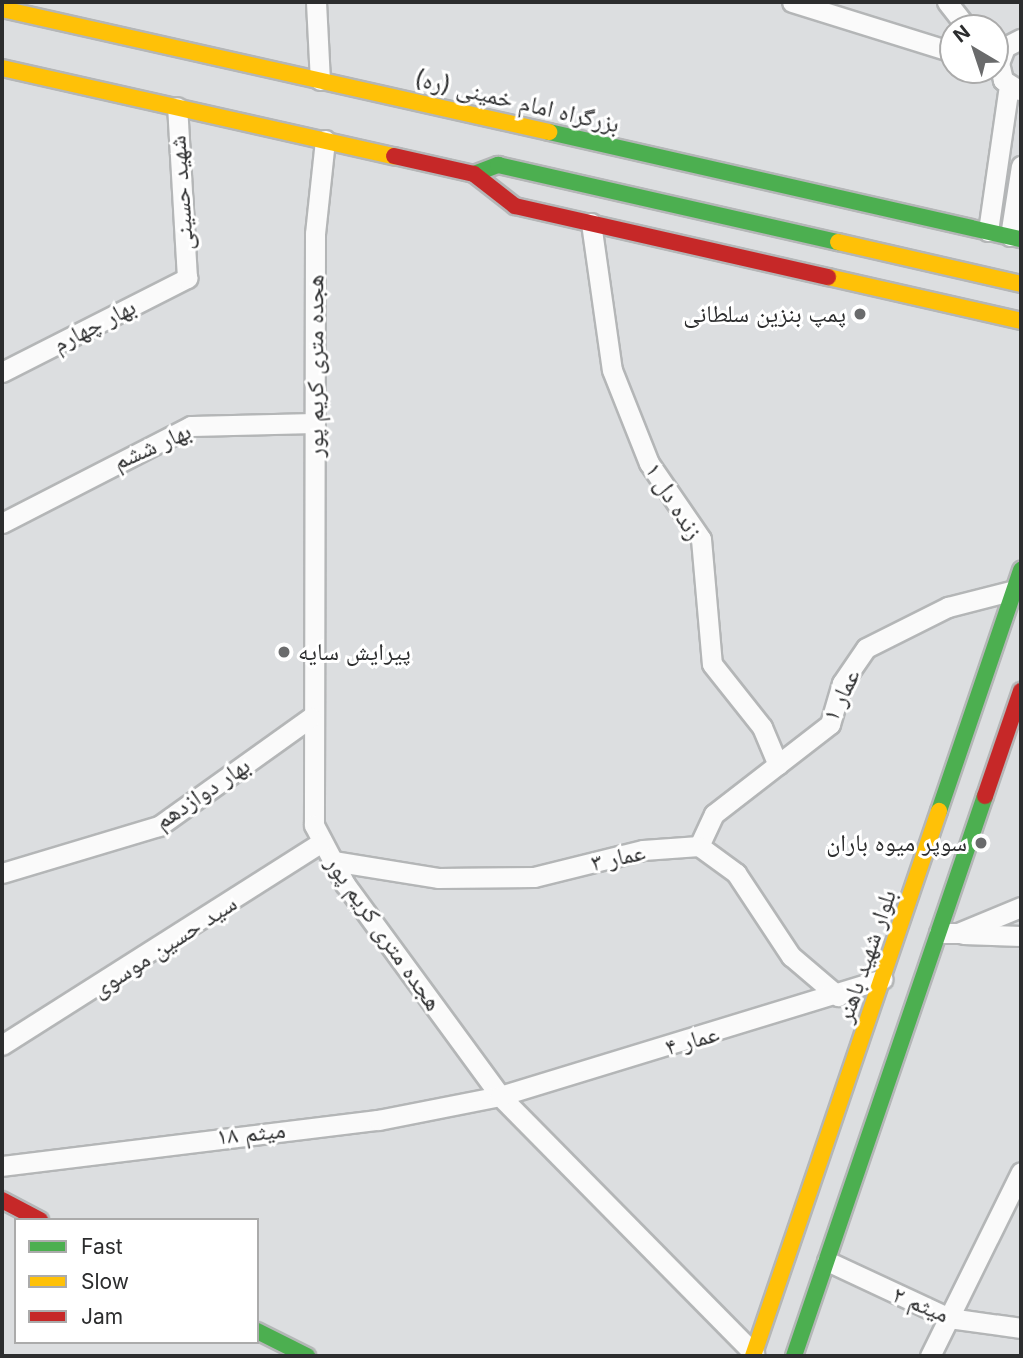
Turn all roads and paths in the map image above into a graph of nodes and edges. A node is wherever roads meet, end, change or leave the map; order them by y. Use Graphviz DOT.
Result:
graph roads {
  1 [pos="316,2"];
  2 [pos="792,2"];
  3 [pos="2,9"];
  4 [pos="169,29"];
  5 [pos="939,48"];
  6 [pos="2,68"];
  7 [pos="319,72"];
  8 [pos="1015,88"];
  9 [pos="177,107"];
  10 [pos="325,140"];
  11 [pos="1021,166"];
  12 [pos="474,174"];
  13 [pos="591,223"];
  14 [pos="988,231"];
  15 [pos="1016,238"];
  16 [pos="187,278"];
  17 [pos="1021,284"];
  18 [pos="1021,321"];
  19 [pos="2,372"];
  20 [pos="315,423"];
  21 [pos="2,523"];
  22 [pos="1021,570"];
  23 [pos="1018,592"];
  24 [pos="1021,691"];
  25 [pos="995,708"];
  26 [pos="311,717"];
  27 [pos="778,765"];
  28 [pos="322,842"];
  29 [pos="699,846"];
  30 [pos="333,861"];
  31 [pos="2,873"];
  32 [pos="1021,907"];
  33 [pos="949,933"];
  34 [pos="1021,936"];
  35 [pos="882,978"];
  36 [pos="838,996"];
  37 [pos="2,1045"];
  38 [pos="500,1096"];
  39 [pos="2,1166"];
  40 [pos="1021,1172"];
  41 [pos="2,1200"];
  42 [pos="36,1218"];
  43 [pos="827,1261"];
  44 [pos="950,1318"];
  45 [pos="1021,1328"];
  46 [pos="259,1332"];
  47 [pos="754,1355"];
  48 [pos="307,1356"];
  49 [pos="794,1356"];
  50 [pos="930,1356"];
  1 -- 7 [label="street"];
  2 -- 5 [label="street"];
  3 -- 7 [label="main road, بزرگراه امام خمینی (ره)"];
  4 -- 7 [label="street"];
  6 -- 9 [label="main road"];
  7 -- 14 [label="main road, بزرگراه امام خمینی (ره)"];
  8 -- 14 [label="street"];
  9 -- 10 [label="main road"];
  9 -- 16 [label="street, شهید حسینی"];
  10 -- 12 [label="main road"];
  10 -- 20 [label="street, هجده متری کریم پور"];
  11 -- 15 [label="street"];
  12 -- 13 [label="main road"];
  12 -- 17 [label="main road"];
  13 -- 18 [label="main road"];
  13 -- 27 [label="street, زنده دل ۱"];
  14 -- 15 [label="main road, بزرگراه امام خمینی (ره)"];
  16 -- 19 [label="street, بهار چهارم"];
  20 -- 21 [label="street, بهار ششم"];
  20 -- 26 [label="street, هجده متری کریم پور"];
  22 -- 23 [label="main road, بلوار شهید باهنر"];
  23 -- 25 [label="main road, بلوار شهید باهنر"];
  23 -- 27 [label="street, عمار ۱"];
  24 -- 25 [label="main road, بلوار شهید باهنر"];
  25 -- 33 [label="main road, بلوار شهید باهنر"];
  25 -- 35 [label="main road, بلوار شهید باهنر"];
  26 -- 28 [label="street, هجده متری کریم پور"];
  26 -- 31 [label="street, بهار دوازدهم"];
  27 -- 29 [label="street, عمار ۱"];
  28 -- 30 [label="street, هجده متری کریم پور"];
  28 -- 37 [label="street, سید حسین موسوی"];
  29 -- 30 [label="street, عمار ۳"];
  29 -- 36 [label="street"];
  30 -- 38 [label="street, هجده متری کریم پور"];
  32 -- 33 [label="street"];
  33 -- 34 [label="street"];
  33 -- 43 [label="main road, بلوار شهید باهنر"];
  35 -- 36 [label="street, عمار ۴"];
  35 -- 47 [label="main road, بلوار شهید باهنر"];
  36 -- 38 [label="street, عمار ۴"];
  38 -- 39 [label="street, میثم ۱۸"];
  38 -- 47 [label="street, هجده متری کریم پور"];
  40 -- 44 [label="street"];
  41 -- 42 [label="main road"];
  43 -- 44 [label="street, میثم ۲"];
  43 -- 49 [label="main road, بلوار شهید باهنر"];
  44 -- 45 [label="street, میثم ۲"];
  44 -- 50 [label="street"];
  46 -- 48 [label="main road"];
}
